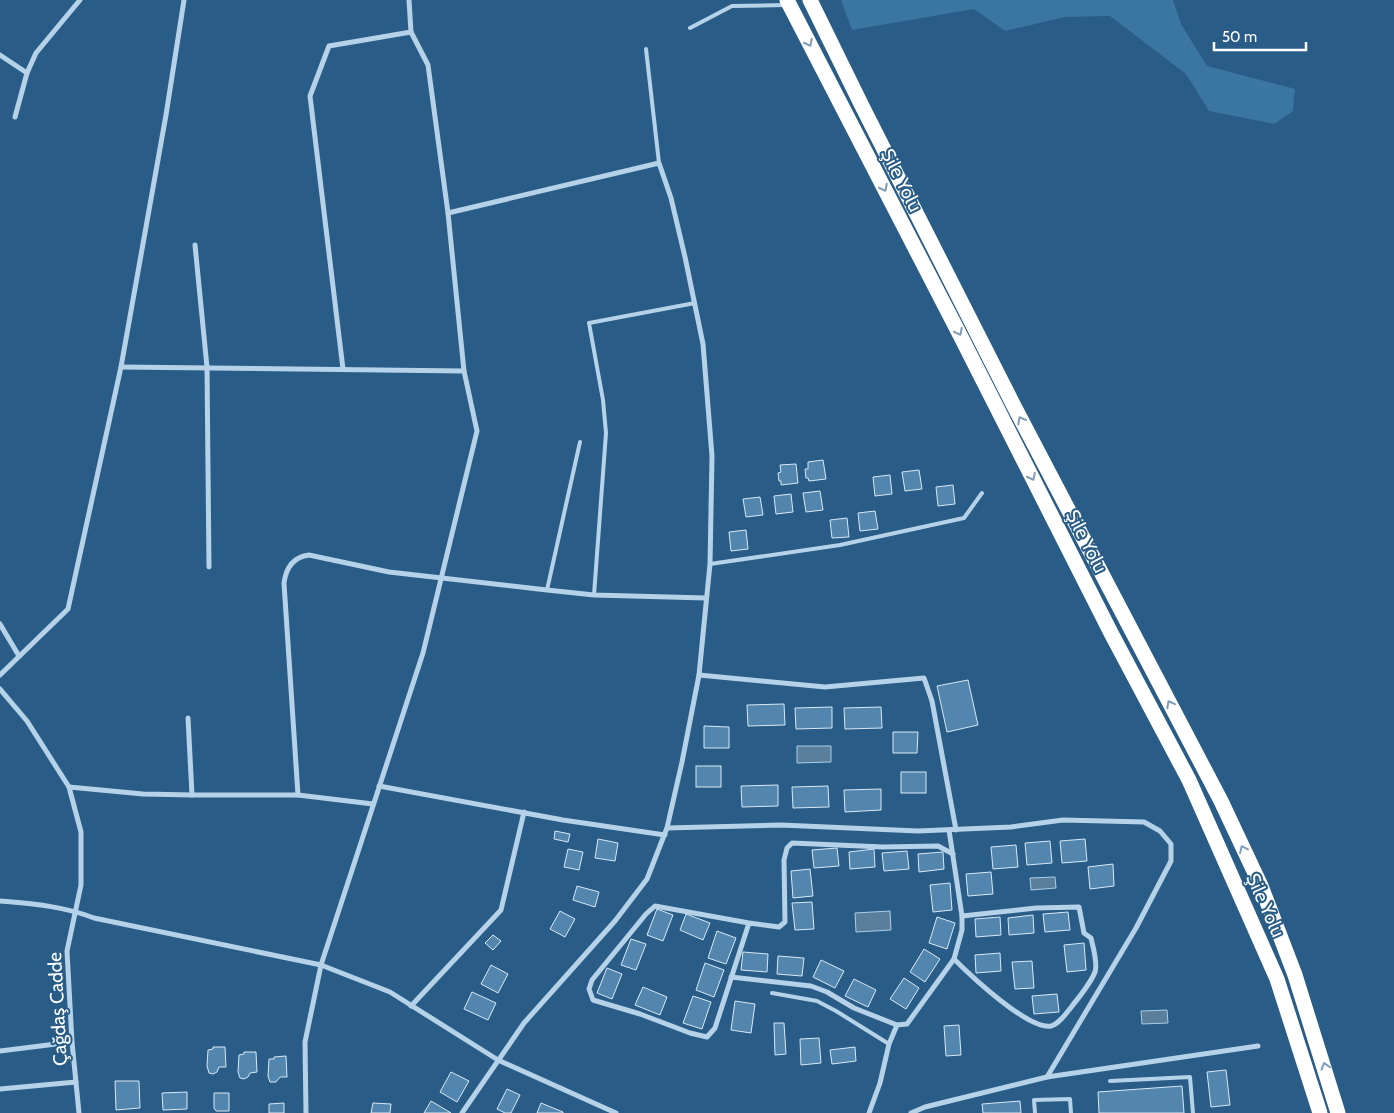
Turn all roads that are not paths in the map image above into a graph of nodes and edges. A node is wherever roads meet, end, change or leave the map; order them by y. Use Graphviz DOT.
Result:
graph roads {
  1 [pos="80,0"];
  2 [pos="184,0"];
  3 [pos="409,0"];
  4 [pos="728,0"];
  5 [pos="810,0"];
  6 [pos="788,2"];
  7 [pos="732,6"];
  8 [pos="690,28"];
  9 [pos="411,32"];
  10 [pos="646,49"];
  11 [pos="0,55"];
  12 [pos="27,73"];
  13 [pos="15,117"];
  14 [pos="659,164"];
  15 [pos="448,213"];
  16 [pos="195,245"];
  17 [pos="695,302"];
  18 [pos="121,367"];
  19 [pos="208,368"];
  20 [pos="343,369"];
  21 [pos="464,371"];
  22 [pos="580,442"];
  23 [pos="982,493"];
  24 [pos="710,564"];
  25 [pos="208,566"];
  26 [pos="441,578"];
  27 [pos="547,590"];
  28 [pos="594,595"];
  29 [pos="706,598"];
  30 [pos="0,624"];
  31 [pos="19,656"];
  32 [pos="0,675"];
  33 [pos="699,675"];
  34 [pos="0,689"];
  35 [pos="188,718"];
  36 [pos="379,786"];
  37 [pos="68,787"];
  38 [pos="298,795"];
  39 [pos="192,796"];
  40 [pos="373,804"];
  41 [pos="524,812"];
  42 [pos="667,828"];
  43 [pos="949,830"];
  44 [pos="956,830"];
  45 [pos="664,835"];
  46 [pos="953,854"];
  47 [pos="0,901"];
  48 [pos="75,911"];
  49 [pos="962,916"];
  50 [pos="749,923"];
  51 [pos="954,959"];
  52 [pos="322,965"];
  53 [pos="731,977"];
  54 [pos="772,993"];
  55 [pos="411,1006"];
  56 [pos="897,1025"];
  57 [pos="72,1042"];
  58 [pos="889,1044"];
  59 [pos="1258,1046"];
  60 [pos="0,1051"];
  61 [pos="498,1060"];
  62 [pos="1047,1077"];
  63 [pos="1110,1081"];
  64 [pos="76,1082"];
  65 [pos="0,1090"];
  66 [pos="79,1113"];
  67 [pos="306,1113"];
  68 [pos="462,1113"];
  69 [pos="616,1113"];
  70 [pos="869,1113"];
  71 [pos="911,1113"];
  72 [pos="1034,1113"];
  73 [pos="1071,1113"];
  74 [pos="1193,1113"];
  75 [pos="1320,1113"];
  76 [pos="1338,1113"];
  1 -- 12 [label="street"];
  2 -- 18 [label="street"];
  3 -- 9 [label="street"];
  4 -- 7 [label="lane"];
  76 -- 5 [label="highway, Şile Yolu, one-way"];
  6 -- 7 [label="lane"];
  6 -- 75 [label="highway, Şile Yolu, one-way"];
  7 -- 8 [label="lane"];
  9 -- 15 [label="street"];
  9 -- 20 [label="street"];
  10 -- 14 [label="lane"];
  11 -- 12 [label="street"];
  12 -- 13 [label="street"];
  14 -- 15 [label="street"];
  14 -- 17 [label="street"];
  15 -- 21 [label="street"];
  16 -- 19 [label="street"];
  17 -- 24 [label="street"];
  17 -- 28 [label="lane"];
  18 -- 19 [label="street"];
  18 -- 31 [label="street"];
  19 -- 20 [label="street"];
  19 -- 25 [label="street"];
  20 -- 21 [label="street"];
  21 -- 26 [label="street"];
  22 -- 27 [label="lane"];
  23 -- 24 [label="lane"];
  24 -- 29 [label="street"];
  26 -- 27 [label="street"];
  26 -- 36 [label="street"];
  26 -- 38 [label="street"];
  27 -- 28 [label="street"];
  28 -- 29 [label="street"];
  29 -- 33 [label="street"];
  30 -- 31 [label="street"];
  31 -- 32 [label="street"];
  33 -- 42 [label="street"];
  33 -- 44 [label="street"];
  34 -- 37 [label="street, Çağdaş Cadde"];
  35 -- 39 [label="street"];
  36 -- 40 [label="street"];
  36 -- 41 [label="street"];
  37 -- 39 [label="street"];
  37 -- 48 [label="street, Çağdaş Cadde"];
  38 -- 39 [label="street"];
  38 -- 40 [label="street"];
  40 -- 52 [label="street"];
  41 -- 45 [label="street"];
  41 -- 55 [label="street"];
  42 -- 43 [label="street"];
  42 -- 45 [label="street"];
  43 -- 44 [label="street"];
  43 -- 46 [label="street"];
  44 -- 62 [label="street"];
  45 -- 61 [label="street"];
  46 -- 49 [label="street"];
  46 -- 50 [label="street"];
  47 -- 48 [label="street"];
  48 -- 52 [label="street"];
  48 -- 57 [label="street, Çağdaş Cadde"];
  49 -- 51 [label="street"];
  49 -- 51 [label="street"];
  50 -- 53 [label="street"];
  50 -- 53 [label="street"];
  51 -- 56 [label="street"];
  52 -- 55 [label="street"];
  52 -- 67 [label="street"];
  53 -- 56 [label="street"];
  54 -- 58 [label="lane"];
  55 -- 61 [label="street"];
  56 -- 58 [label="street"];
  57 -- 60 [label="street"];
  57 -- 64 [label="street, Çağdaş Cadde"];
  58 -- 70 [label="street"];
  59 -- 62 [label="street"];
  61 -- 68 [label="street"];
  61 -- 69 [label="street"];
  62 -- 71 [label="street"];
  63 -- 74 [label="lane"];
  64 -- 65 [label="street"];
  64 -- 66 [label="street, Çağdaş Cadde"];
  72 -- 73 [label="lane"];
}
